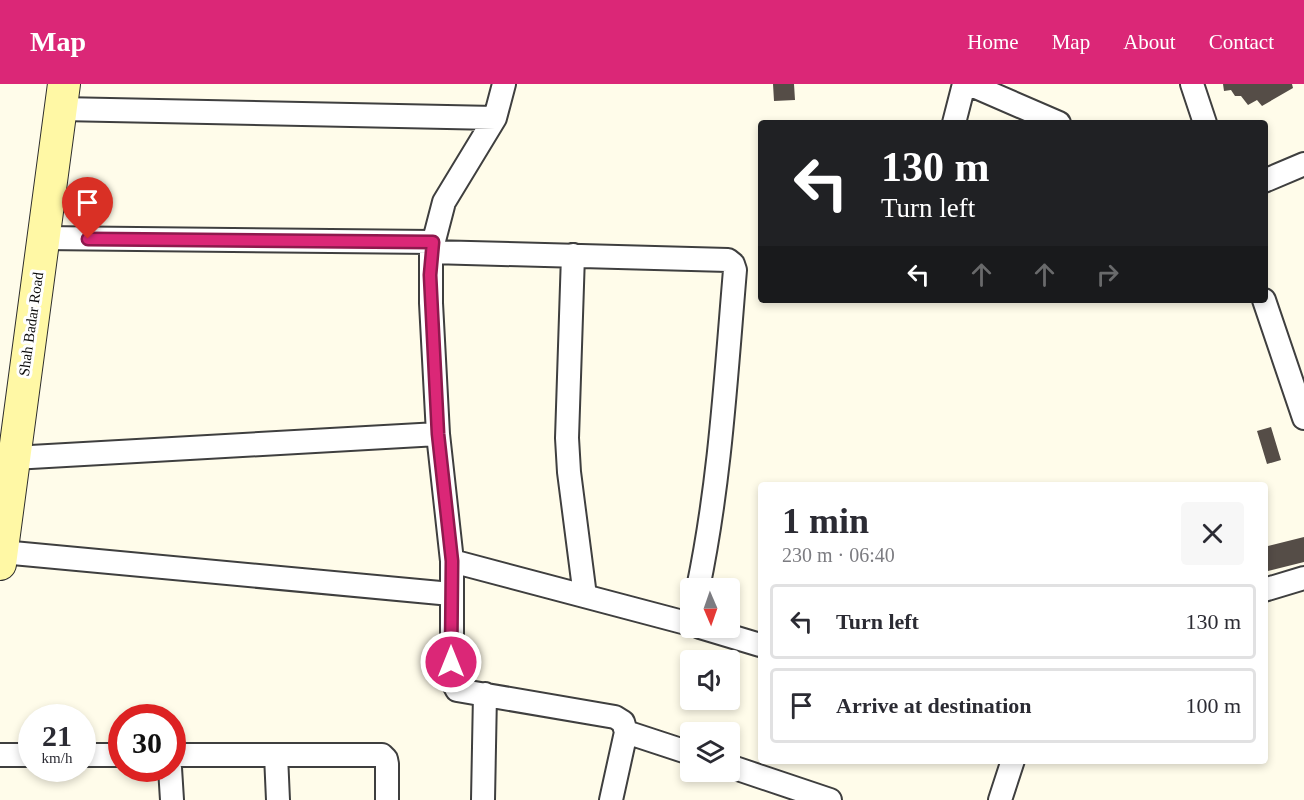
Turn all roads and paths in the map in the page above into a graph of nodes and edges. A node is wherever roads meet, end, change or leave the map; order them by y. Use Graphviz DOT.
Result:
graph roads {
  1 [pos="506,84"];
  2 [pos="967,84"];
  3 [pos="1192,84"];
  4 [pos="63,96"];
  5 [pos="495,118"];
  6 [pos="955,120"];
  7 [pos="1052,120"];
  8 [pos="1204,120"];
  9 [pos="1304,164"];
  10 [pos="1268,180"];
  11 [pos="42,238"];
  12 [pos="432,247"];
  13 [pos="573,255"];
  14 [pos="1265,303"];
  15 [pos="1304,418"];
  16 [pos="438,434"];
  17 [pos="8,472"];
  18 [pos="1,558"];
  19 [pos="452,561"];
  20 [pos="700,578"];
  21 [pos="1304,578"];
  22 [pos="1268,589"];
  23 [pos="451,594"];
  24 [pos="585,596"];
  25 [pos="680,621"];
  26 [pos="737,638"];
  27 [pos="758,644"];
  28 [pos="485,694"];
  29 [pos="626,732"];
  30 [pos="680,750"];
  31 [pos="0,755"];
  32 [pos="18,755"];
  33 [pos="186,755"];
  34 [pos="276,755"];
  35 [pos="1012,764"];
  36 [pos="740,770"];
  37 [pos="171,782"];
  38 [pos="172,800"];
  39 [pos="278,800"];
  40 [pos="387,800"];
  41 [pos="483,800"];
  42 [pos="611,800"];
  43 [pos="830,800"];
  44 [pos="1000,800"];
  1 -- 5 [label="street"];
  2 -- 6 [label="street"];
  2 -- 7 [label="street"];
  3 -- 8 [label="street"];
  4 -- 5 [label="street"];
  4 -- 11 [label="street, Shah Badar Road"];
  5 -- 12 [label="street"];
  9 -- 10 [label="street"];
  11 -- 12 [label="street"];
  11 -- 17 [label="street, Shah Badar Road"];
  12 -- 13 [label="street"];
  12 -- 16 [label="street"];
  13 -- 20 [label="street"];
  13 -- 24 [label="street"];
  14 -- 15 [label="street"];
  16 -- 17 [label="street"];
  16 -- 19 [label="street"];
  17 -- 18 [label="street, Shah Badar Road"];
  18 -- 23 [label="street"];
  19 -- 23 [label="street"];
  19 -- 24 [label="street"];
  21 -- 22 [label="street"];
  23 -- 28 [label="street"];
  24 -- 25 [label="street"];
  26 -- 27 [label="street"];
  28 -- 29 [label="street"];
  28 -- 41 [label="street"];
  29 -- 30 [label="street"];
  29 -- 42 [label="street"];
  31 -- 32 [label="street"];
  33 -- 34 [label="street"];
  34 -- 39 [label="street"];
  34 -- 40 [label="street"];
  35 -- 44 [label="street"];
  36 -- 43 [label="street"];
  37 -- 38 [label="street"];
}
